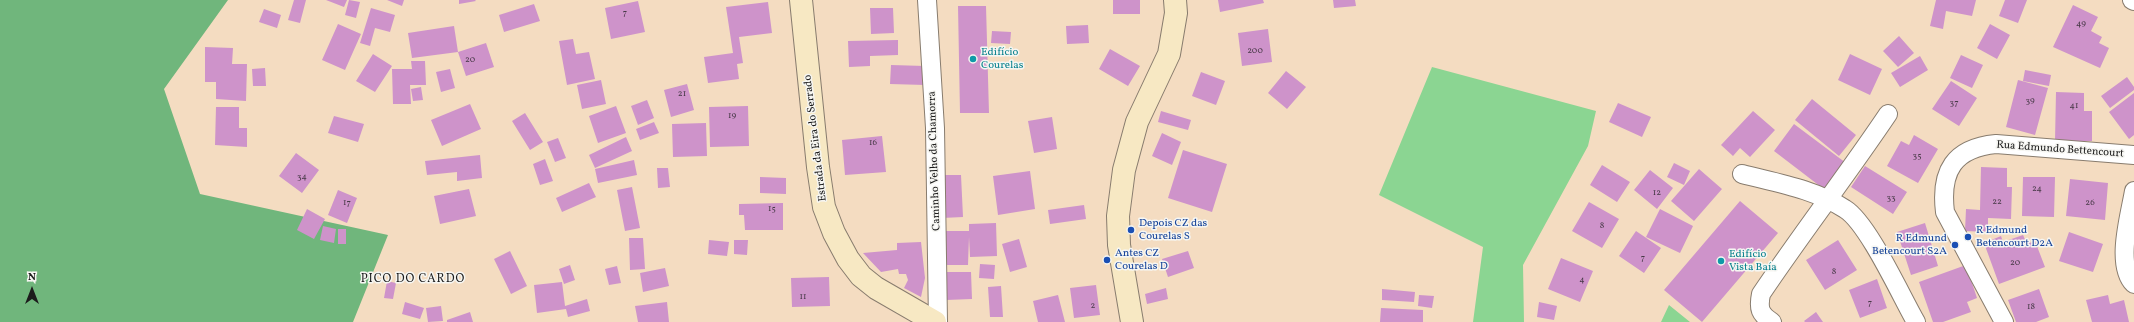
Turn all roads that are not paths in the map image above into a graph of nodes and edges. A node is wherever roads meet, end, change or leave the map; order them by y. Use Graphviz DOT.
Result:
graph roads {
  1 [pos="801,0"];
  2 [pos="927,0"];
  3 [pos="1175,0"];
  4 [pos="1888,114"];
  5 [pos="2134,155"];
  6 [pos="1742,174"];
  7 [pos="2134,191"];
  8 [pos="1827,200"];
  9 [pos="2134,284"];
  10 [pos="935,322"];
  11 [pos="938,322"];
  12 [pos="1132,322"];
  13 [pos="1772,322"];
  14 [pos="1916,322"];
  15 [pos="2004,322"];
  1 -- 10 [label="main road, Estrada da Eira do Serrado"];
  2 -- 11 [label="street, Caminho Velho da Chamorra"];
  3 -- 12 [label="main road"];
  4 -- 8 [label="street"];
  5 -- 15 [label="street, Rua Edmundo Bettencourt"];
  6 -- 8 [label="street"];
  7 -- 9 [label="street"];
  8 -- 13 [label="street"];
  8 -- 14 [label="street"];
}
